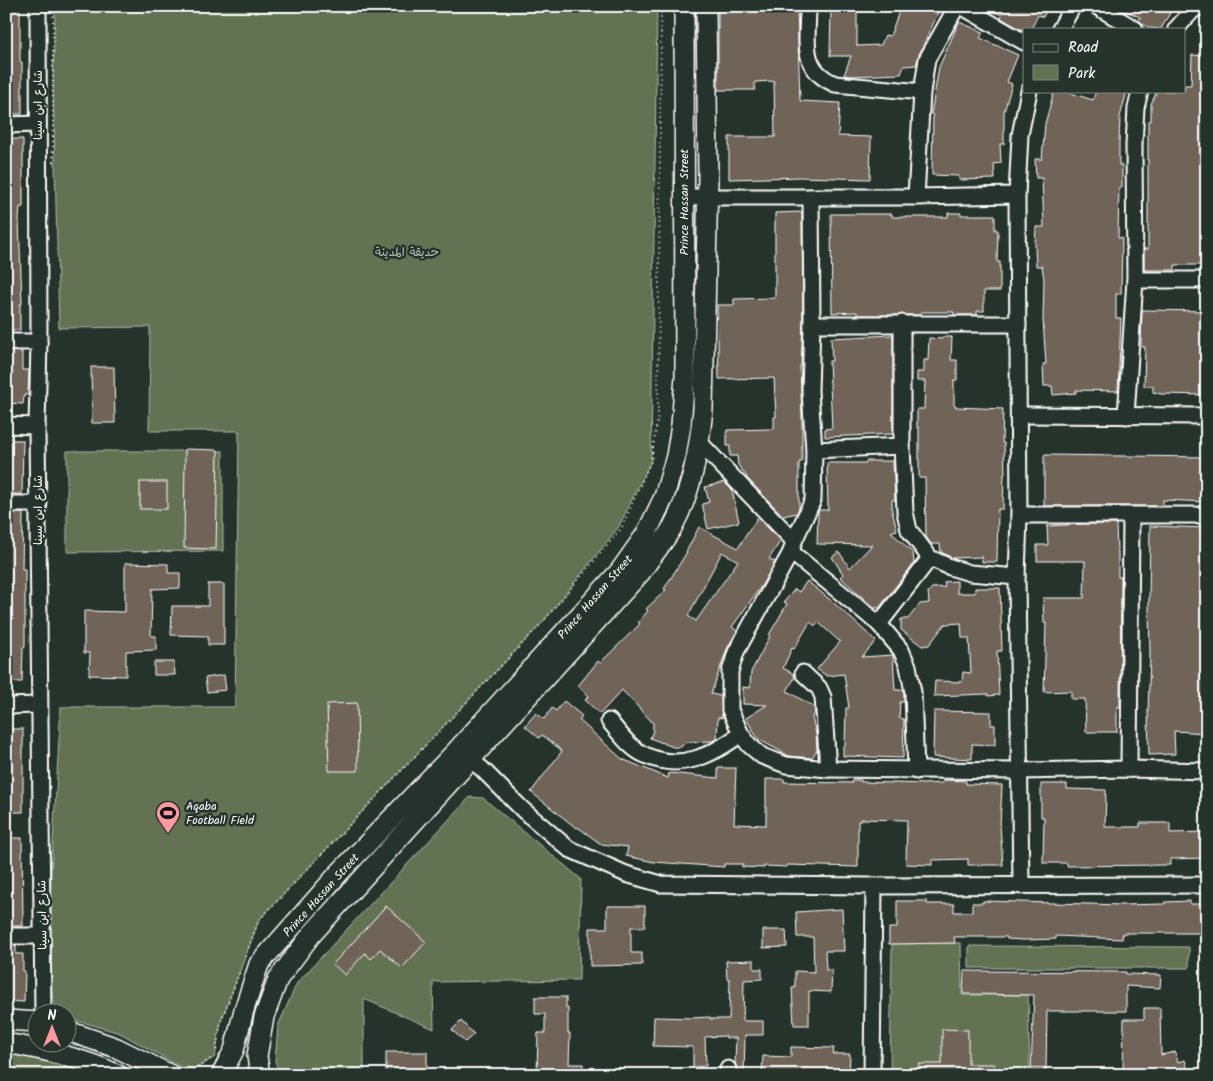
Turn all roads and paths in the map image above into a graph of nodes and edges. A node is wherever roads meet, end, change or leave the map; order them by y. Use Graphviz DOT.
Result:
graph roads {
  1 [pos="38,6"];
  2 [pos="661,6"];
  3 [pos="684,6"];
  4 [pos="706,6"];
  5 [pos="808,6"];
  6 [pos="959,6"];
  7 [pos="1073,6"];
  8 [pos="1096,6"];
  9 [pos="1201,6"];
  10 [pos="1061,28"];
  11 [pos="1133,28"];
  12 [pos="1177,28"];
  13 [pos="1023,41"];
  14 [pos="922,92"];
  15 [pos="1029,92"];
  16 [pos="1140,92"];
  17 [pos="38,124"];
  18 [pos="6,125"];
  19 [pos="1017,195"];
  20 [pos="684,197"];
  21 [pos="707,197"];
  22 [pos="811,197"];
  23 [pos="916,197"];
  24 [pos="1135,280"];
  25 [pos="1207,280"];
  26 [pos="902,323"];
  27 [pos="812,324"];
  28 [pos="1018,324"];
  29 [pos="6,342"];
  30 [pos="39,342"];
  31 [pos="1019,415"];
  32 [pos="1126,416"];
  33 [pos="1207,416"];
  34 [pos="6,425"];
  35 [pos="37,426"];
  36 [pos="700,443"];
  37 [pos="902,446"];
  38 [pos="814,450"];
  39 [pos="6,504"];
  40 [pos="39,504"];
  41 [pos="1019,515"];
  42 [pos="1131,516"];
  43 [pos="1207,518"];
  44 [pos="792,547"];
  45 [pos="930,558"];
  46 [pos="1017,577"];
  47 [pos="879,624"];
  48 [pos="803,673"];
  49 [pos="39,705"];
  50 [pos="6,706"];
  51 [pos="609,720"];
  52 [pos="741,734"];
  53 [pos="465,754"];
  54 [pos="828,769"];
  55 [pos="1129,769"];
  56 [pos="916,771"];
  57 [pos="1207,771"];
  58 [pos="1018,772"];
  59 [pos="1207,885"];
  60 [pos="874,886"];
  61 [pos="1021,886"];
  62 [pos="6,936"];
  63 [pos="42,936"];
  64 [pos="245,957"];
  65 [pos="242,966"];
  66 [pos="43,1004"];
  67 [pos="6,1020"];
  68 [pos="28,1021"];
  69 [pos="78,1034"];
  70 [pos="6,1043"];
  71 [pos="176,1071"];
  72 [pos="118,1075"];
  73 [pos="221,1075"];
  74 [pos="260,1075"];
  75 [pos="872,1075"];
  1 -- 17 [label="street, شارع ابن سينا"];
  2 -- 64 [label="path"];
  3 -- 20 [label="main road, Prince Hassan Street"];
  4 -- 21 [label="main road, Prince Hassan Street"];
  5 -- 14 [label="street"];
  6 -- 13 [label="street"];
  6 -- 14 [label="street"];
  7 -- 10 [label="street"];
  8 -- 11 [label="street"];
  9 -- 12 [label="street"];
  14 -- 23 [label="street"];
  15 -- 19 [label="street"];
  16 -- 24 [label="street"];
  17 -- 18 [label="street"];
  17 -- 30 [label="street, شارع ابن سينا"];
  19 -- 23 [label="street"];
  19 -- 28 [label="street"];
  20 -- 21 [label="street"];
  20 -- 53 [label="main road, Prince Hassan Street"];
  21 -- 22 [label="street"];
  21 -- 36 [label="main road, Prince Hassan Street"];
  22 -- 23 [label="street"];
  22 -- 27 [label="street"];
  24 -- 25 [label="street"];
  24 -- 32 [label="street"];
  26 -- 27 [label="street"];
  26 -- 28 [label="street"];
  26 -- 37 [label="street"];
  27 -- 38 [label="street"];
  28 -- 31 [label="street"];
  29 -- 30 [label="street"];
  30 -- 35 [label="street, شارع ابن سينا"];
  31 -- 32 [label="street"];
  31 -- 41 [label="street"];
  32 -- 33 [label="street"];
  34 -- 35 [label="street"];
  35 -- 40 [label="street, شارع ابن سينا"];
  36 -- 44 [label="street"];
  36 -- 53 [label="main road, Prince Hassan Street"];
  37 -- 38 [label="street"];
  37 -- 45 [label="street"];
  38 -- 44 [label="street"];
  39 -- 40 [label="street"];
  40 -- 49 [label="street, شارع ابن سينا"];
  41 -- 42 [label="street"];
  41 -- 46 [label="street"];
  42 -- 43 [label="street"];
  42 -- 55 [label="street"];
  44 -- 47 [label="street"];
  44 -- 52 [label="street"];
  45 -- 46 [label="street"];
  45 -- 47 [label="street"];
  46 -- 58 [label="street"];
  47 -- 56 [label="street"];
  48 -- 54 [label="street"];
  49 -- 50 [label="street"];
  49 -- 63 [label="street, شارع ابن سينا"];
  51 -- 52 [label="street"];
  52 -- 54 [label="street"];
  53 -- 60 [label="street"];
  53 -- 73 [label="main road, Prince Hassan Street"];
  53 -- 74 [label="main road, Prince Hassan Street"];
  54 -- 56 [label="street"];
  55 -- 57 [label="street"];
  55 -- 58 [label="street"];
  56 -- 58 [label="street"];
  58 -- 61 [label="street"];
  59 -- 61 [label="street"];
  60 -- 61 [label="street"];
  60 -- 75 [label="street"];
  62 -- 63 [label="street"];
  63 -- 66 [label="street, شارع ابن سينا"];
  65 -- 71 [label="path"];
  67 -- 68 [label="main road"];
  69 -- 71 [label="main road"];
  70 -- 72 [label="main road"];
}
